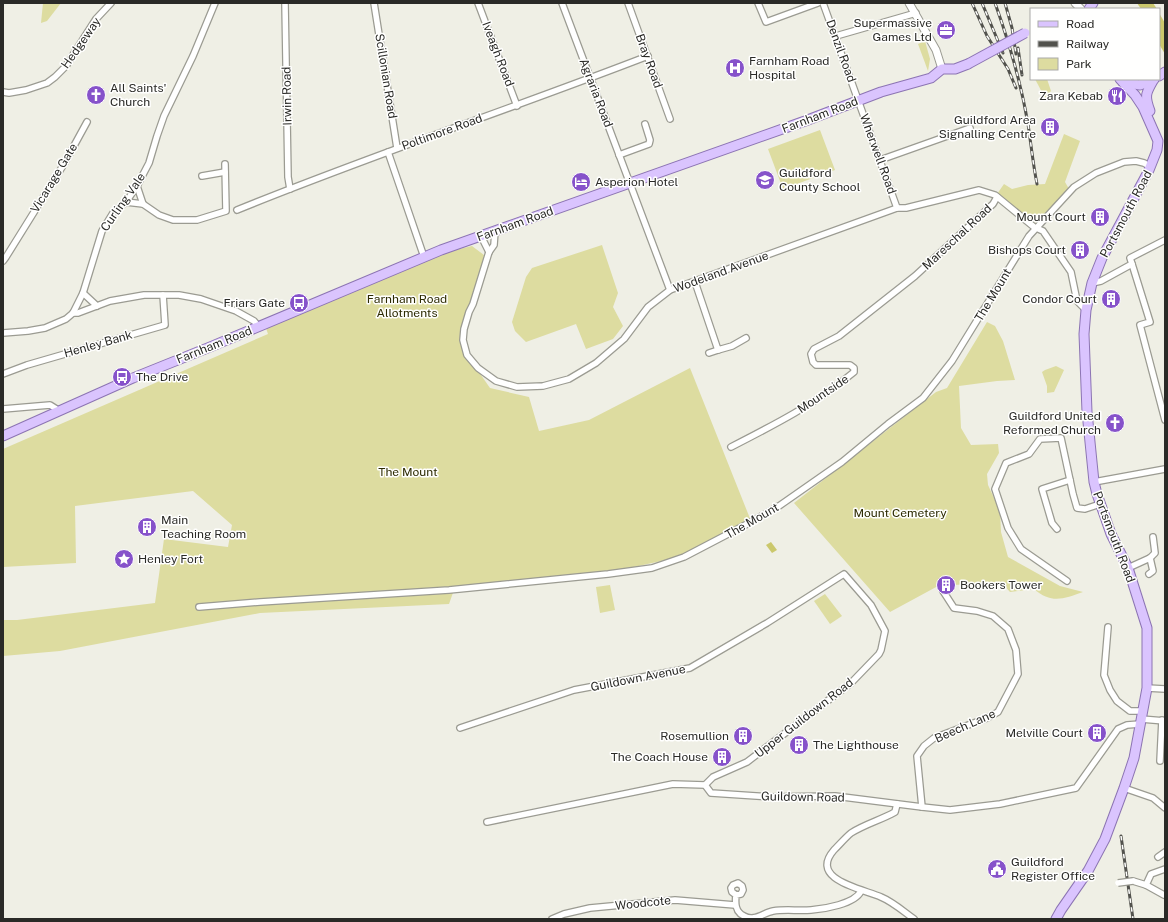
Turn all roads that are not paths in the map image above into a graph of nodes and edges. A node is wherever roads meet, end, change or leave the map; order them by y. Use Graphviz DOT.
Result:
graph roads {
  1 [pos="111,3"];
  2 [pos="216,3"];
  3 [pos="285,3"];
  4 [pos="374,3"];
  5 [pos="478,3"];
  6 [pos="562,3"];
  7 [pos="628,3"];
  8 [pos="758,3"];
  9 [pos="818,3"];
  10 [pos="823,3"];
  11 [pos="909,3"];
  12 [pos="916,13"];
  13 [pos="1028,32"];
  14 [pos="836,36"];
  15 [pos="648,56"];
  16 [pos="942,69"];
  17 [pos="590,78"];
  18 [pos="1152,80"];
  19 [pos="1153,80"];
  20 [pos="1122,81"];
  21 [pos="3,92"];
  22 [pos="859,100"];
  23 [pos="517,106"];
  24 [pos="670,119"];
  25 [pos="87,122"];
  26 [pos="645,124"];
  27 [pos="970,128"];
  28 [pos="1160,147"];
  29 [pos="397,148"];
  30 [pos="388,152"];
  31 [pos="620,154"];
  32 [pos="880,160"];
  33 [pos="224,164"];
  34 [pos="1151,166"];
  35 [pos="225,172"];
  36 [pos="202,176"];
  37 [pos="629,183"];
  38 [pos="137,186"];
  39 [pos="290,189"];
  40 [pos="997,197"];
  41 [pos="126,202"];
  42 [pos="143,204"];
  43 [pos="897,208"];
  44 [pos="237,210"];
  45 [pos="1036,228"];
  46 [pos="495,230"];
  47 [pos="481,236"];
  48 [pos="1165,240"];
  49 [pos="489,252"];
  50 [pos="424,257"];
  51 [pos="3,261"];
  52 [pos="1131,261"];
  53 [pos="915,276"];
  54 [pos="695,282"];
  55 [pos="1092,283"];
  56 [pos="670,290"];
  57 [pos="83,292"];
  58 [pos="163,295"];
  59 [pos="97,306"];
  60 [pos="1086,310"];
  61 [pos="73,313"];
  62 [pos="258,326"];
  63 [pos="3,333"];
  64 [pos="746,338"];
  65 [pos="718,350"];
  66 [pos="709,353"];
  67 [pos="3,374"];
  68 [pos="3,409"];
  69 [pos="58,410"];
  70 [pos="1165,420"];
  71 [pos="3,436"];
  72 [pos="731,447"];
  73 [pos="1165,469"];
  74 [pos="1070,480"];
  75 [pos="1094,482"];
  76 [pos="1100,504"];
  77 [pos="1057,529"];
  78 [pos="1153,537"];
  79 [pos="1150,558"];
  80 [pos="1128,568"];
  81 [pos="844,574"];
  82 [pos="1149,574"];
  83 [pos="1067,581"];
  84 [pos="943,591"];
  85 [pos="199,607"];
  86 [pos="1108,627"];
  87 [pos="1146,688"];
  88 [pos="1165,689"];
  89 [pos="1141,718"];
  90 [pos="1164,720"];
  91 [pos="460,728"];
  92 [pos="1160,761"];
  93 [pos="705,785"];
  94 [pos="1124,788"];
  95 [pos="897,804"];
  96 [pos="922,808"];
  97 [pos="1165,808"];
  98 [pos="487,822"];
  99 [pos="1165,852"];
  100 [pos="1158,857"];
  101 [pos="1165,869"];
  102 [pos="1118,883"];
  103 [pos="1146,885"];
  104 [pos="861,891"];
  105 [pos="736,895"];
  106 [pos="1164,895"];
  107 [pos="735,905"];
  108 [pos="552,919"];
  109 [pos="914,919"];
  110 [pos="1056,919"];
  1 -- 21 [label="street, Hedgeway"];
  2 -- 38 [label="street, Curling Vale"];
  3 -- 39 [label="street, Irwin Road"];
  4 -- 29 [label="street, Scillonian Road"];
  5 -- 23 [label="street, Iveagh Road"];
  6 -- 17 [label="street, Agraria Road"];
  7 -- 15 [label="street, Bray Road"];
  8 -- 9 [label="street"];
  10 -- 14 [label="street, Denzil Road"];
  11 -- 12 [label="street"];
  12 -- 14 [label="street"];
  12 -- 16 [label="street"];
  13 -- 16 [label="main road, Farnham Road, bridge"];
  14 -- 22 [label="street, Denzil Road"];
  15 -- 17 [label="street, Poltimore Road"];
  15 -- 24 [label="street, Bray Road"];
  16 -- 22 [label="main road, Farnham Road"];
  17 -- 23 [label="street, Poltimore Road"];
  17 -- 31 [label="street, Agraria Road"];
  18 -- 20 [label="main road"];
  19 -- 28 [label="main road"];
  20 -- 28 [label="main road"];
  22 -- 32 [label="street, Wherwell Road"];
  22 -- 37 [label="main road, Farnham Road"];
  23 -- 29 [label="street, Poltimore Road"];
  25 -- 51 [label="street, Vicarage Gate"];
  26 -- 31 [label="street"];
  27 -- 32 [label="street"];
  28 -- 34 [label="main road, Portsmouth Road"];
  29 -- 30 [label="street, Poltimore Road"];
  30 -- 39 [label="street, Poltimore Road"];
  30 -- 50 [label="street"];
  31 -- 37 [label="street, Agraria Road"];
  32 -- 43 [label="street, Wherwell Road"];
  33 -- 35 [label="street"];
  34 -- 45 [label="street, The Mount"];
  34 -- 55 [label="main road, Portsmouth Road"];
  35 -- 36 [label="street"];
  35 -- 42 [label="street"];
  37 -- 46 [label="main road, Farnham Road"];
  37 -- 56 [label="street, Agraria Road"];
  38 -- 41 [label="street, Curling Vale"];
  38 -- 42 [label="street"];
  39 -- 44 [label="street, Poltimore Road"];
  40 -- 43 [label="street, Wodeland Avenue"];
  40 -- 45 [label="street, Wodeland Avenue"];
  40 -- 53 [label="street, Mareschal Road"];
  41 -- 42 [label="street"];
  41 -- 57 [label="street, Curling Vale"];
  43 -- 54 [label="street, Wodeland Avenue"];
  45 -- 60 [label="street, Wodeland Avenue"];
  45 -- 85 [label="street, The Mount"];
  46 -- 47 [label="main road, Farnham Road"];
  46 -- 49 [label="street, Wodeland Avenue"];
  47 -- 49 [label="street"];
  47 -- 50 [label="main road, Farnham Road"];
  48 -- 52 [label="street"];
  49 -- 56 [label="street, Wodeland Avenue"];
  50 -- 62 [label="main road, Farnham Road"];
  52 -- 55 [label="street"];
  52 -- 70 [label="street"];
  53 -- 72 [label="street, Mountside"];
  54 -- 56 [label="street, Wodeland Avenue"];
  54 -- 65 [label="street"];
  55 -- 60 [label="main road, Portsmouth Road"];
  57 -- 59 [label="street"];
  57 -- 61 [label="street, Curling Vale"];
  58 -- 59 [label="street"];
  58 -- 62 [label="street"];
  58 -- 67 [label="street, Henley Bank"];
  59 -- 61 [label="street"];
  60 -- 75 [label="main road, Portsmouth Road"];
  61 -- 63 [label="street"];
  62 -- 69 [label="main road, Farnham Road"];
  64 -- 65 [label="street"];
  65 -- 66 [label="street"];
  68 -- 69 [label="street"];
  69 -- 71 [label="main road, Farnham Road"];
  73 -- 75 [label="street"];
  74 -- 76 [label="street"];
  74 -- 77 [label="street"];
  74 -- 83 [label="street"];
  75 -- 76 [label="main road, Portsmouth Road"];
  76 -- 80 [label="main road, Portsmouth Road"];
  78 -- 79 [label="street"];
  79 -- 80 [label="street"];
  79 -- 82 [label="street"];
  80 -- 87 [label="main road, Portsmouth Road"];
  81 -- 91 [label="street, Guildown Avenue"];
  81 -- 93 [label="street, Upper Guildown Road"];
  84 -- 96 [label="street, Beech Lane"];
  86 -- 89 [label="street"];
  87 -- 88 [label="street"];
  87 -- 89 [label="main road, Portsmouth Road"];
  89 -- 90 [label="street"];
  89 -- 94 [label="main road, Portsmouth Road"];
  89 -- 96 [label="street, Guildown Road"];
  90 -- 92 [label="street"];
  93 -- 95 [label="street, Guildown Road"];
  93 -- 98 [label="street, Guildown Road"];
  94 -- 97 [label="street"];
  94 -- 110 [label="main road, Portsmouth Road"];
  95 -- 96 [label="street, Guildown Road"];
  95 -- 104 [label="street"];
  99 -- 100 [label="street"];
  101 -- 103 [label="street"];
  102 -- 103 [label="street, bridge"];
  103 -- 106 [label="street"];
  104 -- 107 [label="street"];
  104 -- 109 [label="street"];
  105 -- 107 [label="street"];
  107 -- 108 [label="street, Woodcote"];
}
